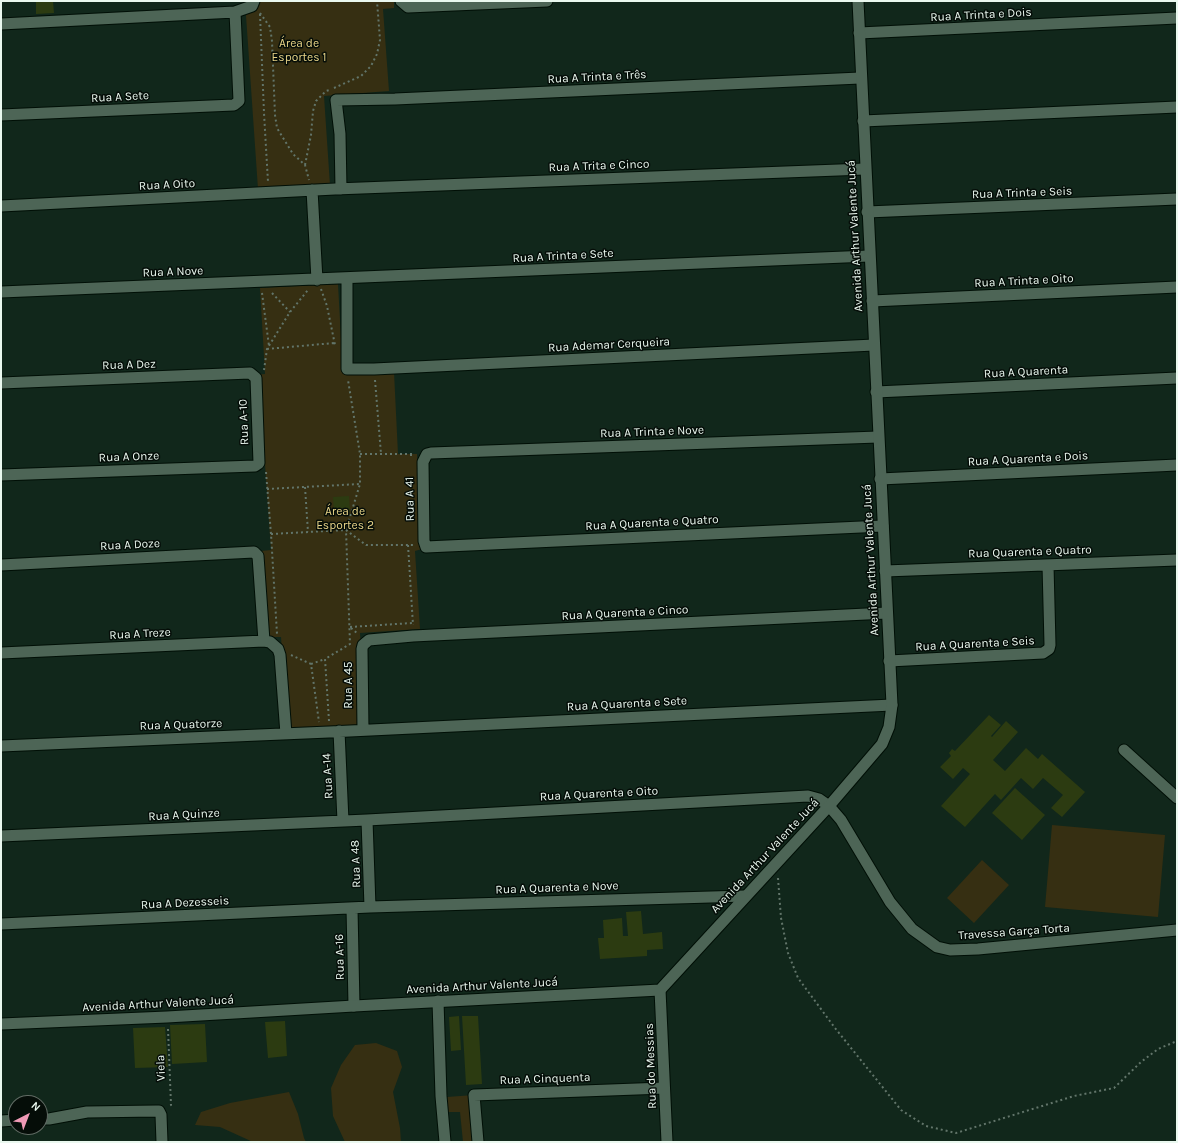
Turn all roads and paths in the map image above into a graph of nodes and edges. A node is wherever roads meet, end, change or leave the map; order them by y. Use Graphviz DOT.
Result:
graph roads {
  1 [pos="377,1"];
  2 [pos="401,1"];
  3 [pos="547,1"];
  4 [pos="858,1"];
  5 [pos="257,4"];
  6 [pos="235,12"];
  7 [pos="260,13"];
  8 [pos="1177,18"];
  9 [pos="1,24"];
  10 [pos="859,33"];
  11 [pos="860,78"];
  12 [pos="1177,107"];
  13 [pos="1,115"];
  14 [pos="862,121"];
  15 [pos="305,165"];
  16 [pos="865,169"];
  17 [pos="338,189"];
  18 [pos="312,190"];
  19 [pos="269,192"];
  20 [pos="1177,199"];
  21 [pos="1,206"];
  22 [pos="867,212"];
  23 [pos="869,256"];
  24 [pos="347,279"];
  25 [pos="317,280"];
  26 [pos="261,282"];
  27 [pos="1177,287"];
  28 [pos="1,292"];
  29 [pos="872,301"];
  30 [pos="290,312"];
  31 [pos="334,343"];
  32 [pos="874,344"];
  33 [pos="269,346"];
  34 [pos="268,349"];
  35 [pos="337,349"];
  36 [pos="346,368"];
  37 [pos="374,369"];
  38 [pos="260,378"];
  39 [pos="1177,378"];
  40 [pos="1,383"];
  41 [pos="876,392"];
  42 [pos="878,437"];
  43 [pos="360,454"];
  44 [pos="381,454"];
  45 [pos="427,454"];
  46 [pos="262,465"];
  47 [pos="1177,465"];
  48 [pos="1,475"];
  49 [pos="880,479"];
  50 [pos="360,484"];
  51 [pos="305,487"];
  52 [pos="267,489"];
  53 [pos="883,526"];
  54 [pos="346,530"];
  55 [pos="308,532"];
  56 [pos="271,534"];
  57 [pos="424,544"];
  58 [pos="408,545"];
  59 [pos="1177,560"];
  60 [pos="1,565"];
  61 [pos="1048,565"];
  62 [pos="885,571"];
  63 [pos="887,613"];
  64 [pos="413,623"];
  65 [pos="350,627"];
  66 [pos="414,636"];
  67 [pos="264,641"];
  68 [pos="365,642"];
  69 [pos="278,649"];
  70 [pos="1,653"];
  71 [pos="325,659"];
  72 [pos="889,662"];
  73 [pos="311,664"];
  74 [pos="892,705"];
  75 [pos="363,730"];
  76 [pos="329,732"];
  77 [pos="286,734"];
  78 [pos="1,746"];
  79 [pos="1124,750"];
  80 [pos="1177,798"];
  81 [pos="828,806"];
  82 [pos="368,820"];
  83 [pos="344,821"];
  84 [pos="1,836"];
  85 [pos="777,862"];
  86 [pos="745,896"];
  87 [pos="370,907"];
  88 [pos="352,908"];
  89 [pos="1,924"];
  90 [pos="1177,930"];
  91 [pos="660,990"];
  92 [pos="438,1001"];
  93 [pos="354,1006"];
  94 [pos="167,1017"];
  95 [pos="1,1024"];
  96 [pos="1177,1041"];
  97 [pos="664,1088"];
  98 [pos="161,1113"];
  99 [pos="48,1119"];
  100 [pos="162,1142"];
  101 [pos="445,1142"];
  102 [pos="478,1142"];
  103 [pos="667,1142"];
  1 -- 15 [label="path"];
  2 -- 3 [label="street"];
  4 -- 10 [label="street, Avenida Arthur Valente Jucá"];
  5 -- 6 [label="street"];
  5 -- 7 [label="path"];
  6 -- 9 [label="street"];
  6 -- 13 [label="street, Rua A Sete"];
  7 -- 15 [label="path"];
  7 -- 19 [label="path"];
  8 -- 10 [label="street, Rua A Trinta e Dois"];
  10 -- 11 [label="street, Avenida Arthur Valente Jucá"];
  11 -- 14 [label="street, Avenida Arthur Valente Jucá"];
  11 -- 17 [label="street, Rua A Trinta e Três"];
  12 -- 14 [label="street"];
  14 -- 16 [label="street, Avenida Arthur Valente Jucá"];
  15 -- 18 [label="path"];
  16 -- 17 [label="street, Rua A Trita e Cinco"];
  16 -- 22 [label="street, Avenida Arthur Valente Jucá"];
  17 -- 18 [label="street, Rua A Oito"];
  18 -- 19 [label="street, Rua A Oito"];
  18 -- 25 [label="street"];
  19 -- 21 [label="street, Rua A Oito"];
  20 -- 22 [label="street, Rua A Trinta e Seis"];
  22 -- 23 [label="street, Avenida Arthur Valente Jucá"];
  23 -- 24 [label="street, Rua A Trinta e Sete"];
  23 -- 29 [label="street, Avenida Arthur Valente Jucá"];
  24 -- 25 [label="street, Rua A Nove"];
  24 -- 36 [label="street"];
  25 -- 26 [label="street, Rua A Nove"];
  25 -- 30 [label="path"];
  25 -- 31 [label="path"];
  26 -- 28 [label="street, Rua A Nove"];
  26 -- 30 [label="path"];
  26 -- 33 [label="path"];
  27 -- 29 [label="street, Rua A Trinta e Oito"];
  29 -- 32 [label="street, Avenida Arthur Valente Jucá"];
  30 -- 33 [label="path"];
  31 -- 34 [label="path"];
  31 -- 35 [label="path"];
  32 -- 37 [label="street, Rua Ademar Cerqueira"];
  32 -- 41 [label="street, Avenida Arthur Valente Jucá"];
  33 -- 34 [label="path"];
  34 -- 38 [label="path"];
  36 -- 37 [label="street, Rua Ademar Cerqueira"];
  36 -- 43 [label="path"];
  37 -- 44 [label="path"];
  38 -- 40 [label="street, Rua A Dez"];
  38 -- 46 [label="street, Rua A-10"];
  39 -- 41 [label="street, Rua A Quarenta"];
  41 -- 42 [label="street, Avenida Arthur Valente Jucá"];
  42 -- 45 [label="street, Rua A Trinta e Nove"];
  42 -- 49 [label="street, Avenida Arthur Valente Jucá"];
  43 -- 44 [label="path"];
  43 -- 50 [label="path"];
  44 -- 45 [label="path"];
  45 -- 57 [label="street, Rua A 41"];
  46 -- 48 [label="street, Rua A Onze"];
  46 -- 52 [label="path"];
  47 -- 49 [label="street, Rua A Quarenta e Dois"];
  49 -- 53 [label="street, Avenida Arthur Valente Jucá"];
  50 -- 51 [label="path"];
  50 -- 54 [label="path"];
  51 -- 52 [label="path"];
  51 -- 55 [label="path"];
  52 -- 56 [label="path"];
  53 -- 57 [label="street, Rua A Quarenta e Quatro"];
  53 -- 62 [label="street, Avenida Arthur Valente Jucá"];
  54 -- 55 [label="path"];
  54 -- 58 [label="path"];
  54 -- 65 [label="path"];
  55 -- 56 [label="path"];
  56 -- 69 [label="path"];
  57 -- 58 [label="path"];
  58 -- 64 [label="path"];
  59 -- 61 [label="street, Rua Quarenta e Quatro"];
  60 -- 67 [label="street, Rua A Doze"];
  61 -- 62 [label="street, Rua Quarenta e Quatro"];
  61 -- 72 [label="street, Rua A Quarenta e Seis"];
  62 -- 63 [label="street, Avenida Arthur Valente Jucá"];
  63 -- 66 [label="street, Rua A Quarenta e Cinco"];
  63 -- 72 [label="street, Avenida Arthur Valente Jucá"];
  64 -- 65 [label="path"];
  64 -- 66 [label="path"];
  65 -- 71 [label="path"];
  66 -- 68 [label="street, Rua A Quarenta e Cinco"];
  67 -- 69 [label="street"];
  67 -- 70 [label="street, Rua A Treze"];
  68 -- 75 [label="street, Rua A 45"];
  69 -- 73 [label="path"];
  69 -- 77 [label="street"];
  71 -- 73 [label="path"];
  71 -- 76 [label="path"];
  72 -- 74 [label="street, Avenida Arthur Valente Jucá"];
  73 -- 76 [label="path"];
  74 -- 75 [label="street, Rua A Quarenta e Sete"];
  74 -- 81 [label="street, Avenida Arthur Valente Jucá"];
  75 -- 76 [label="street, Rua A Quatorze"];
  76 -- 77 [label="street, Rua A Quatorze"];
  76 -- 83 [label="street, Rua A-14"];
  77 -- 78 [label="street, Rua A Quatorze"];
  79 -- 80 [label="street"];
  81 -- 82 [label="street, Rua A Quarenta e Oito"];
  81 -- 85 [label="street, Avenida Arthur Valente Jucá"];
  81 -- 90 [label="street, Travessa Garça Torta"];
  82 -- 83 [label="street, Rua A Quinze"];
  82 -- 87 [label="street, Rua A 48"];
  83 -- 84 [label="street, Rua A Quinze"];
  85 -- 86 [label="street, Avenida Arthur Valente Jucá"];
  85 -- 96 [label="path"];
  86 -- 87 [label="street, Rua A Quarenta e Nove"];
  86 -- 91 [label="street, Avenida Arthur Valente Jucá"];
  87 -- 88 [label="street, Rua A Dezesseis"];
  88 -- 89 [label="street, Rua A Dezesseis"];
  88 -- 93 [label="street, Rua A-16"];
  91 -- 92 [label="street, Avenida Arthur Valente Jucá"];
  91 -- 97 [label="street, Rua do Messias"];
  92 -- 93 [label="street, Avenida Arthur Valente Jucá"];
  92 -- 101 [label="street"];
  93 -- 94 [label="street, Avenida Arthur Valente Jucá"];
  94 -- 95 [label="street, Avenida Arthur Valente Jucá"];
  94 -- 98 [label="path, Viela"];
  97 -- 102 [label="street, Rua A Cinquenta"];
  97 -- 103 [label="street, Rua do Messias"];
  98 -- 99 [label="street"];
  98 -- 100 [label="street"];
}
